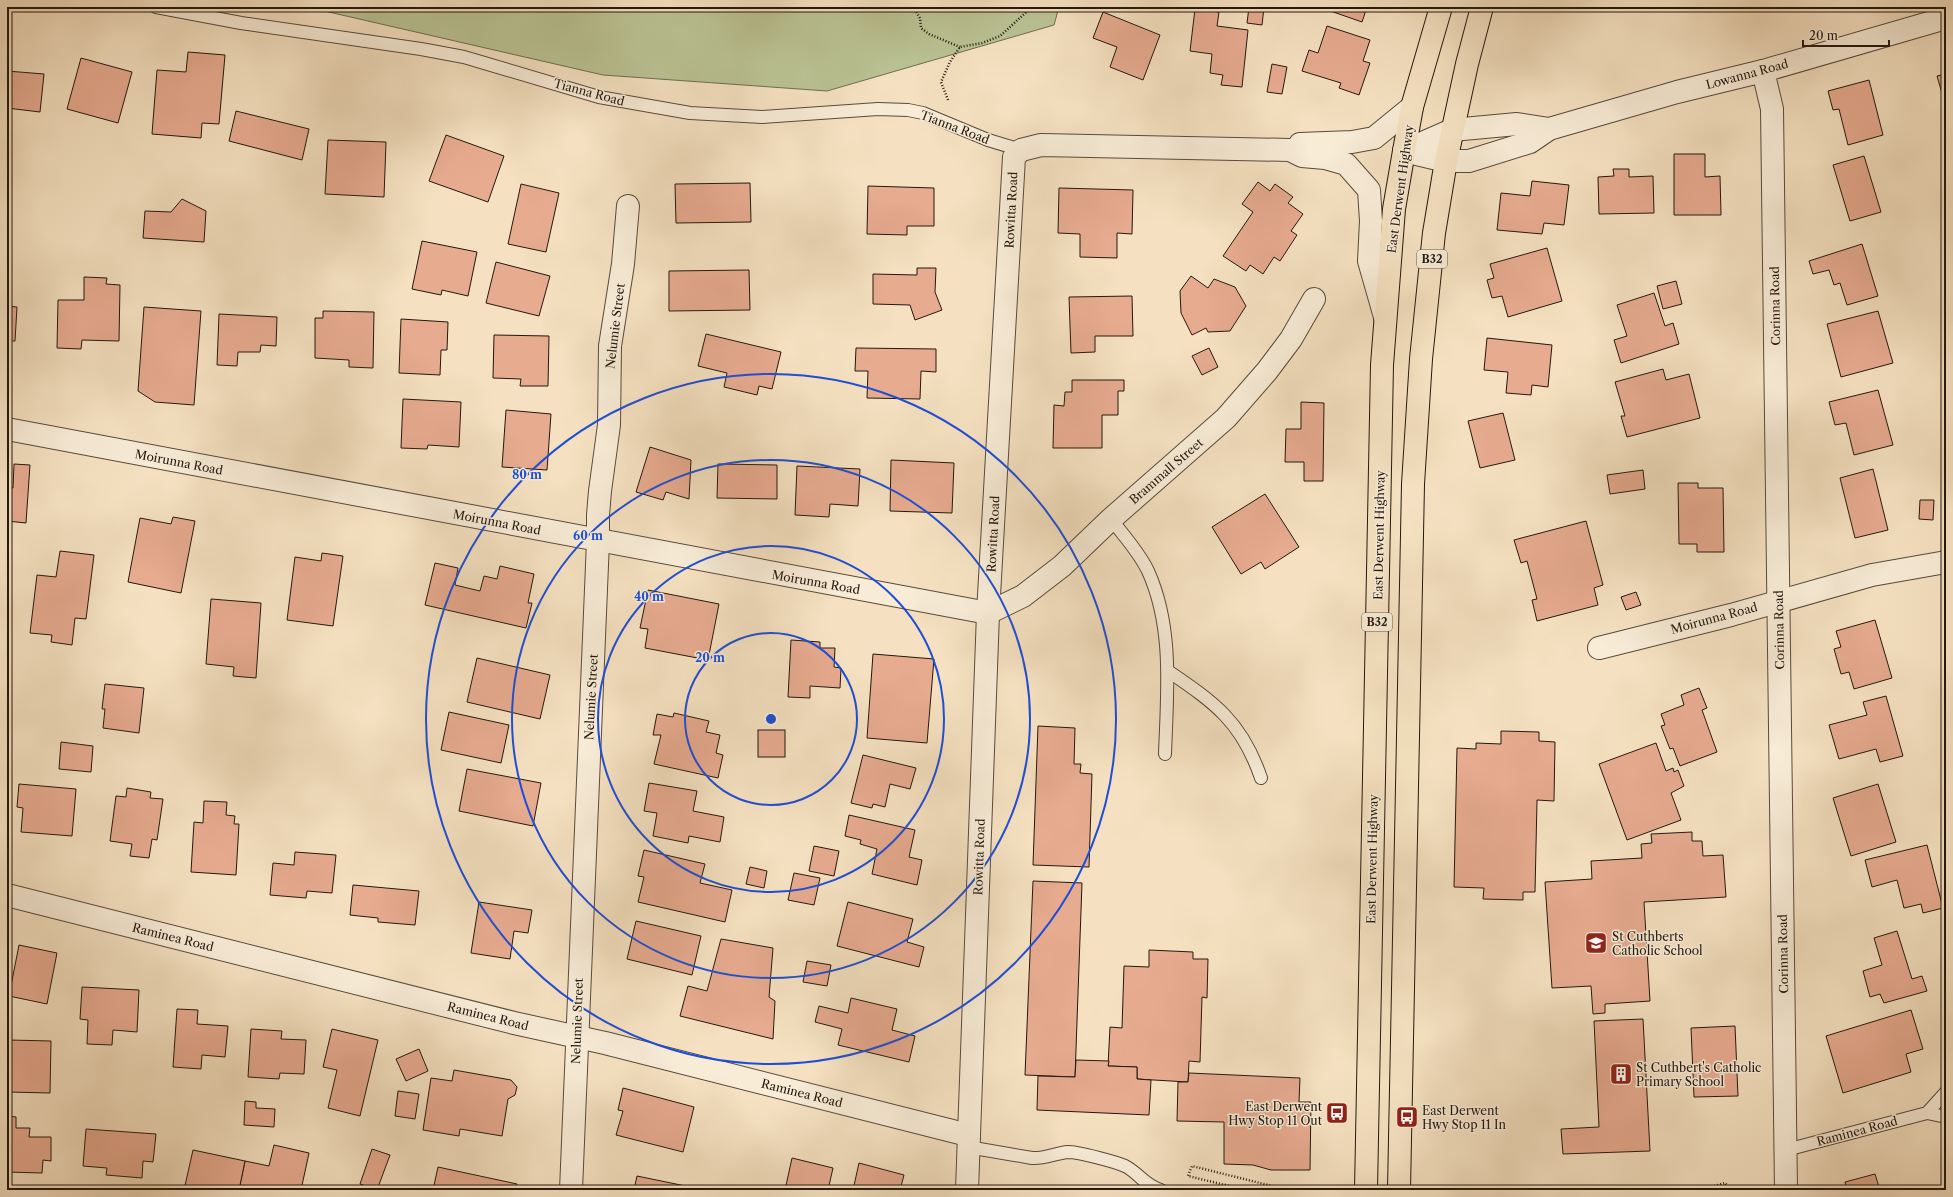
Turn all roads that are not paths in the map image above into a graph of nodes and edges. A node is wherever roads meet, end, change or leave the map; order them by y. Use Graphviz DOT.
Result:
graph roads {
  1 [pos="156,7"];
  2 [pos="1441,7"];
  3 [pos="1482,7"];
  4 [pos="1946,18"];
  5 [pos="1763,71"];
  6 [pos="1412,106"];
  7 [pos="1549,129"];
  8 [pos="1452,130"];
  9 [pos="1021,150"];
  10 [pos="1290,150"];
  11 [pos="1404,151"];
  12 [pos="1446,161"];
  13 [pos="628,206"];
  14 [pos="1314,299"];
  15 [pos="1385,317"];
  16 [pos="7,429"];
  17 [pos="1111,519"];
  18 [pos="598,541"];
  19 [pos="1946,562"];
  20 [pos="1778,601"];
  21 [pos="988,614"];
  22 [pos="1599,648"];
  23 [pos="1168,671"];
  24 [pos="1165,754"];
  25 [pos="1261,778"];
  26 [pos="7,895"];
  27 [pos="577,1036"];
  28 [pos="1946,1092"];
  29 [pos="1927,1113"];
  30 [pos="1946,1117"];
  31 [pos="968,1141"];
  32 [pos="1786,1150"];
  33 [pos="571,1190"];
  34 [pos="967,1190"];
  35 [pos="1161,1190"];
  36 [pos="1366,1190"];
  37 [pos="1399,1190"];
  38 [pos="1786,1190"];
  1 -- 9 [label="lane, Tianna Road"];
  2 -- 6 [label="main road, East Derwent Highway / B32"];
  3 -- 8 [label="main road, B32"];
  4 -- 5 [label="street, Lowanna Road"];
  5 -- 7 [label="street, Lowanna Road"];
  5 -- 20 [label="street, Corinna Road"];
  6 -- 10 [label="street"];
  6 -- 11 [label="main road, East Derwent Highway / B32"];
  7 -- 8 [label="street, Lowanna Road"];
  7 -- 12 [label="street, Lowanna Road"];
  8 -- 11 [label="street, Lowanna Road"];
  8 -- 12 [label="main road, B32"];
  9 -- 10 [label="street"];
  9 -- 21 [label="street, Rowitta Road"];
  10 -- 15 [label="street"];
  11 -- 12 [label="street, Lowanna Road"];
  11 -- 15 [label="main road, East Derwent Highway / B32"];
  12 -- 37 [label="main road, B32"];
  13 -- 18 [label="street, Nelumie Street"];
  14 -- 17 [label="street, Brammall Street"];
  15 -- 36 [label="main road, East Derwent Highway / B32"];
  16 -- 18 [label="street, Moirunna Road"];
  17 -- 21 [label="street, Brammall Street"];
  17 -- 23 [label="lane"];
  18 -- 21 [label="street, Moirunna Road"];
  18 -- 27 [label="street, Nelumie Street"];
  19 -- 20 [label="street, Moirunna Road"];
  20 -- 22 [label="street, Moirunna Road"];
  20 -- 32 [label="street, Corinna Road"];
  21 -- 31 [label="street, Rowitta Road"];
  23 -- 24 [label="lane"];
  23 -- 25 [label="lane"];
  26 -- 27 [label="street, Raminea Road"];
  27 -- 31 [label="street, Raminea Road"];
  27 -- 33 [label="street, Nelumie Street"];
  28 -- 29 [label="lane"];
  29 -- 30 [label="lane, Raminea Road"];
  29 -- 32 [label="lane, Raminea Road"];
  31 -- 34 [label="street, Rowitta Road"];
  31 -- 35 [label="lane, Raminea Road"];
  32 -- 38 [label="street, Corinna Road"];
}
